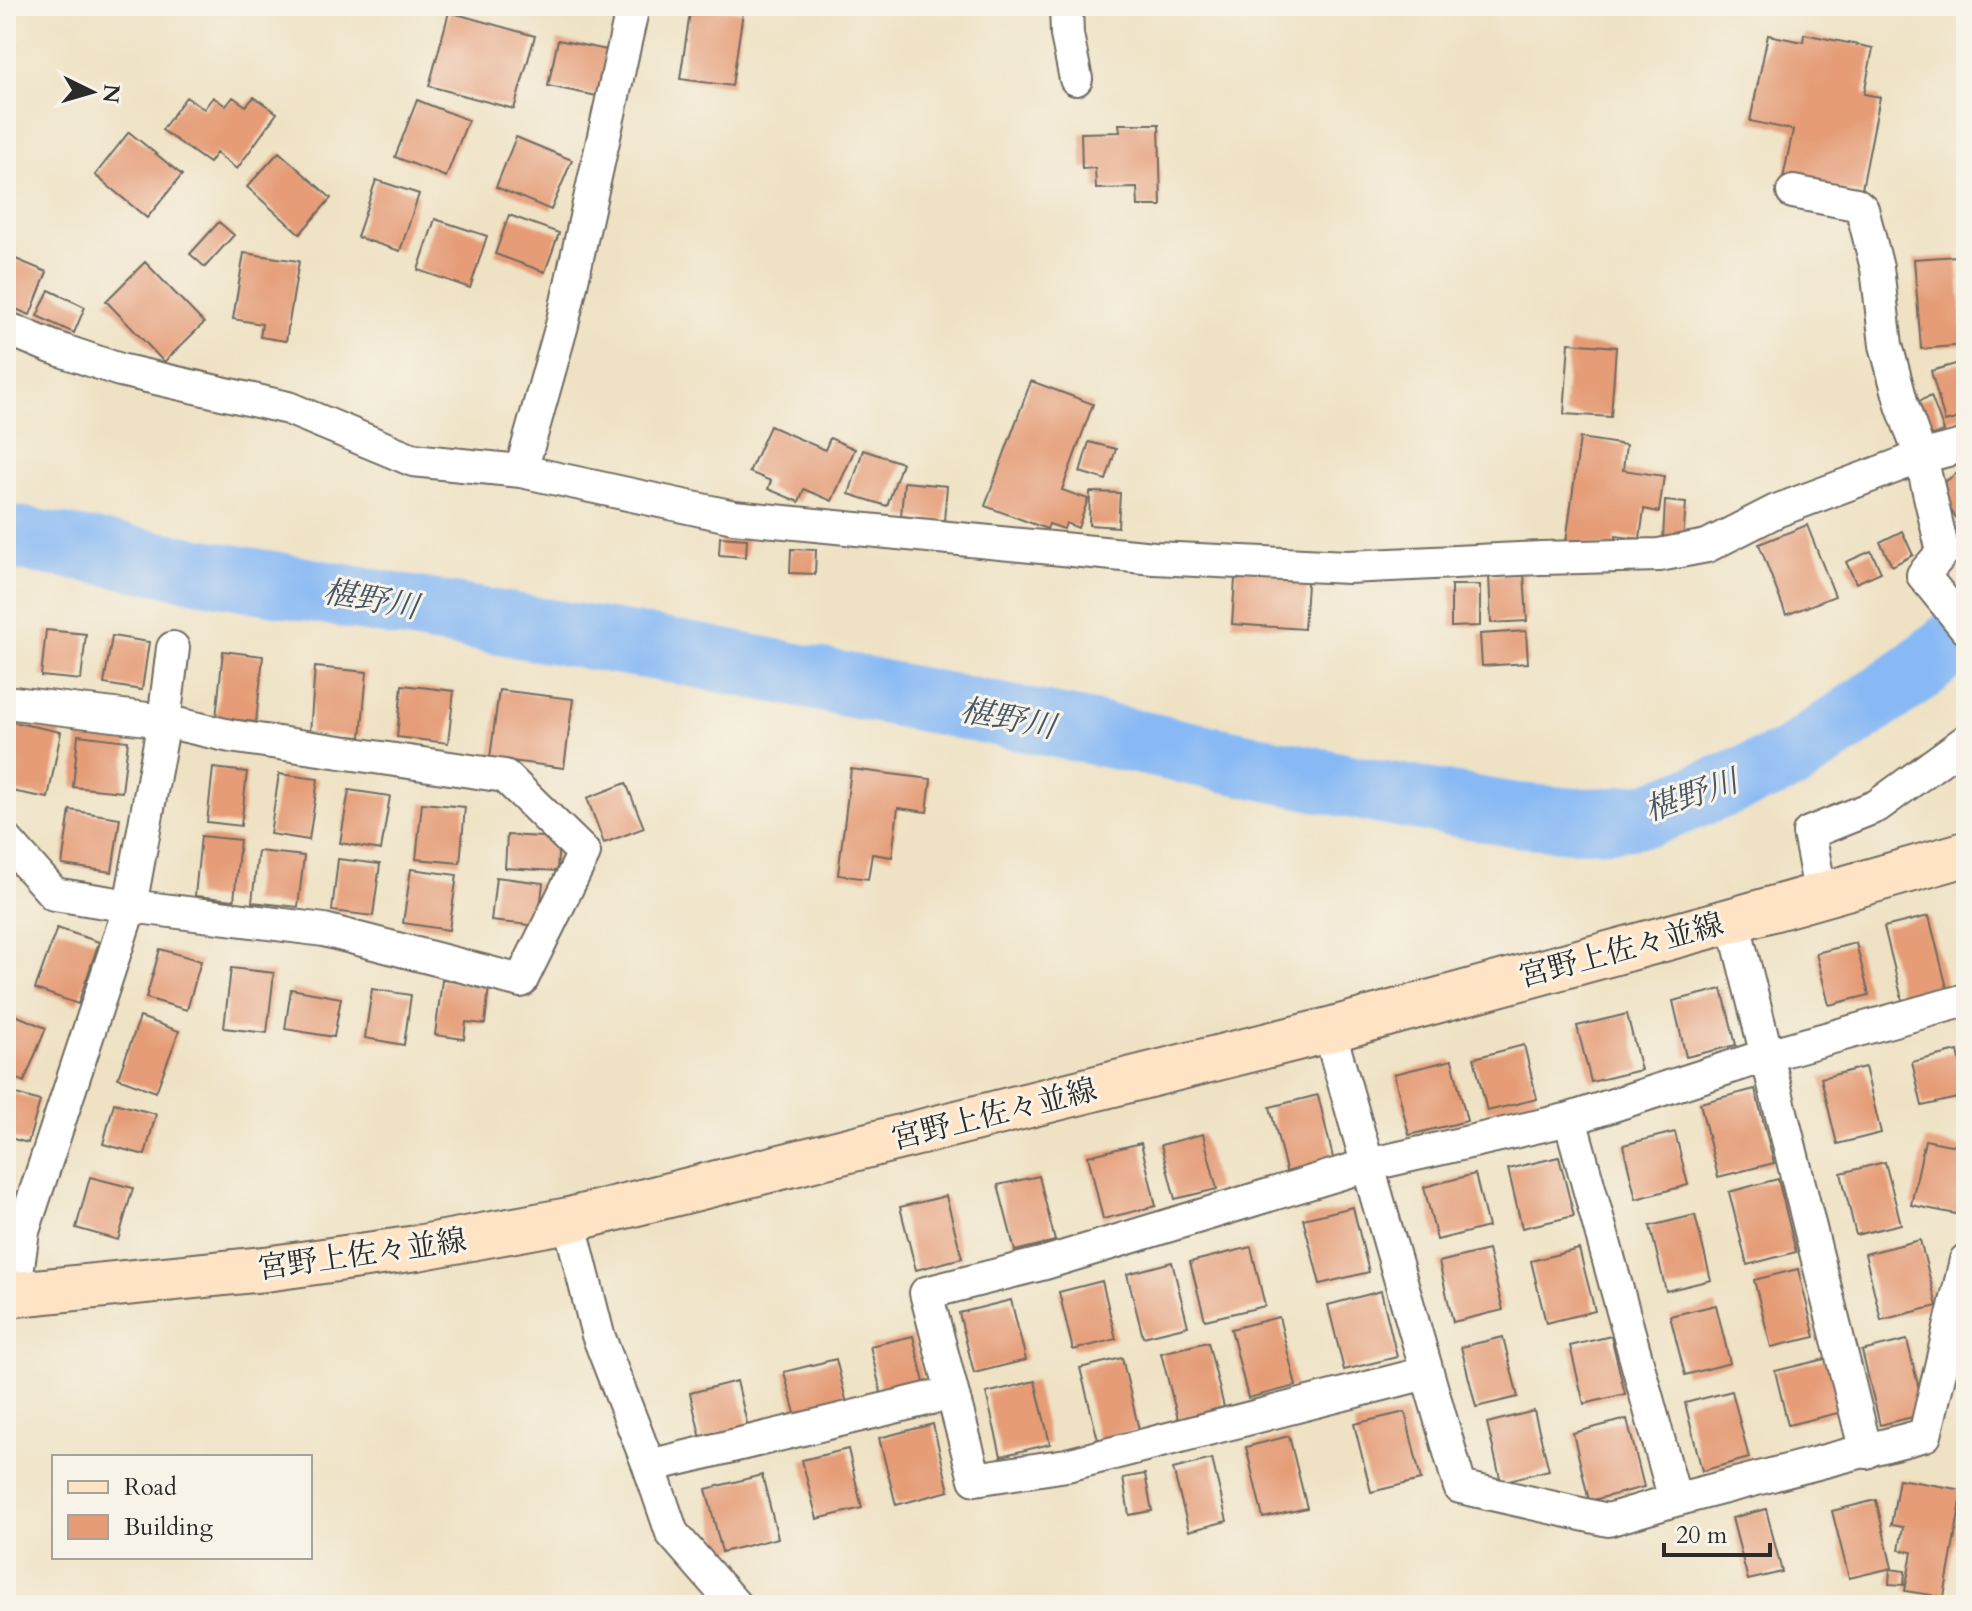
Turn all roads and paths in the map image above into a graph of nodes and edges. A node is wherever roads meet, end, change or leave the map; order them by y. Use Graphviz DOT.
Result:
graph roads {
  1 [pos="633,6"];
  2 [pos="1066,6"];
  3 [pos="1076,79"];
  4 [pos="1793,192"];
  5 [pos="6,328"];
  6 [pos="1966,445"];
  7 [pos="1921,457"];
  8 [pos="521,471"];
  9 [pos="1966,628"];
  10 [pos="173,648"];
  11 [pos="6,702"];
  12 [pos="164,721"];
  13 [pos="1966,741"];
  14 [pos="6,840"];
  15 [pos="1966,854"];
  16 [pos="1821,896"];
  17 [pos="130,906"];
  18 [pos="1733,920"];
  19 [pos="1966,1000"];
  20 [pos="1329,1030"];
  21 [pos="1768,1055"];
  22 [pos="1570,1119"];
  23 [pos="1368,1165"];
  24 [pos="569,1220"];
  25 [pos="1966,1260"];
  26 [pos="10,1295"];
  27 [pos="1426,1373"];
  28 [pos="952,1393"];
  29 [pos="1866,1452"];
  30 [pos="649,1466"];
  31 [pos="1675,1500"];
  32 [pos="735,1605"];
  1 -- 8 [label="street"];
  2 -- 3 [label="street"];
  4 -- 7 [label="street"];
  5 -- 8 [label="street"];
  6 -- 7 [label="street"];
  7 -- 8 [label="street"];
  7 -- 9 [label="street"];
  10 -- 12 [label="street"];
  11 -- 12 [label="street"];
  12 -- 17 [label="street"];
  12 -- 17 [label="street"];
  13 -- 16 [label="street"];
  14 -- 17 [label="street"];
  15 -- 16 [label="main road, 宮野上佐々並線"];
  16 -- 18 [label="main road, 宮野上佐々並線"];
  17 -- 26 [label="street"];
  18 -- 20 [label="main road, 宮野上佐々並線"];
  18 -- 21 [label="street"];
  19 -- 21 [label="street"];
  20 -- 23 [label="street"];
  20 -- 24 [label="main road, 宮野上佐々並線"];
  21 -- 22 [label="street"];
  21 -- 29 [label="street"];
  22 -- 23 [label="street"];
  22 -- 31 [label="street"];
  23 -- 27 [label="street"];
  23 -- 28 [label="street"];
  24 -- 26 [label="main road, 宮野上佐々並線"];
  24 -- 30 [label="street"];
  25 -- 29 [label="street"];
  27 -- 28 [label="street"];
  27 -- 31 [label="street"];
  28 -- 30 [label="street"];
  29 -- 31 [label="street"];
  30 -- 32 [label="street"];
}
